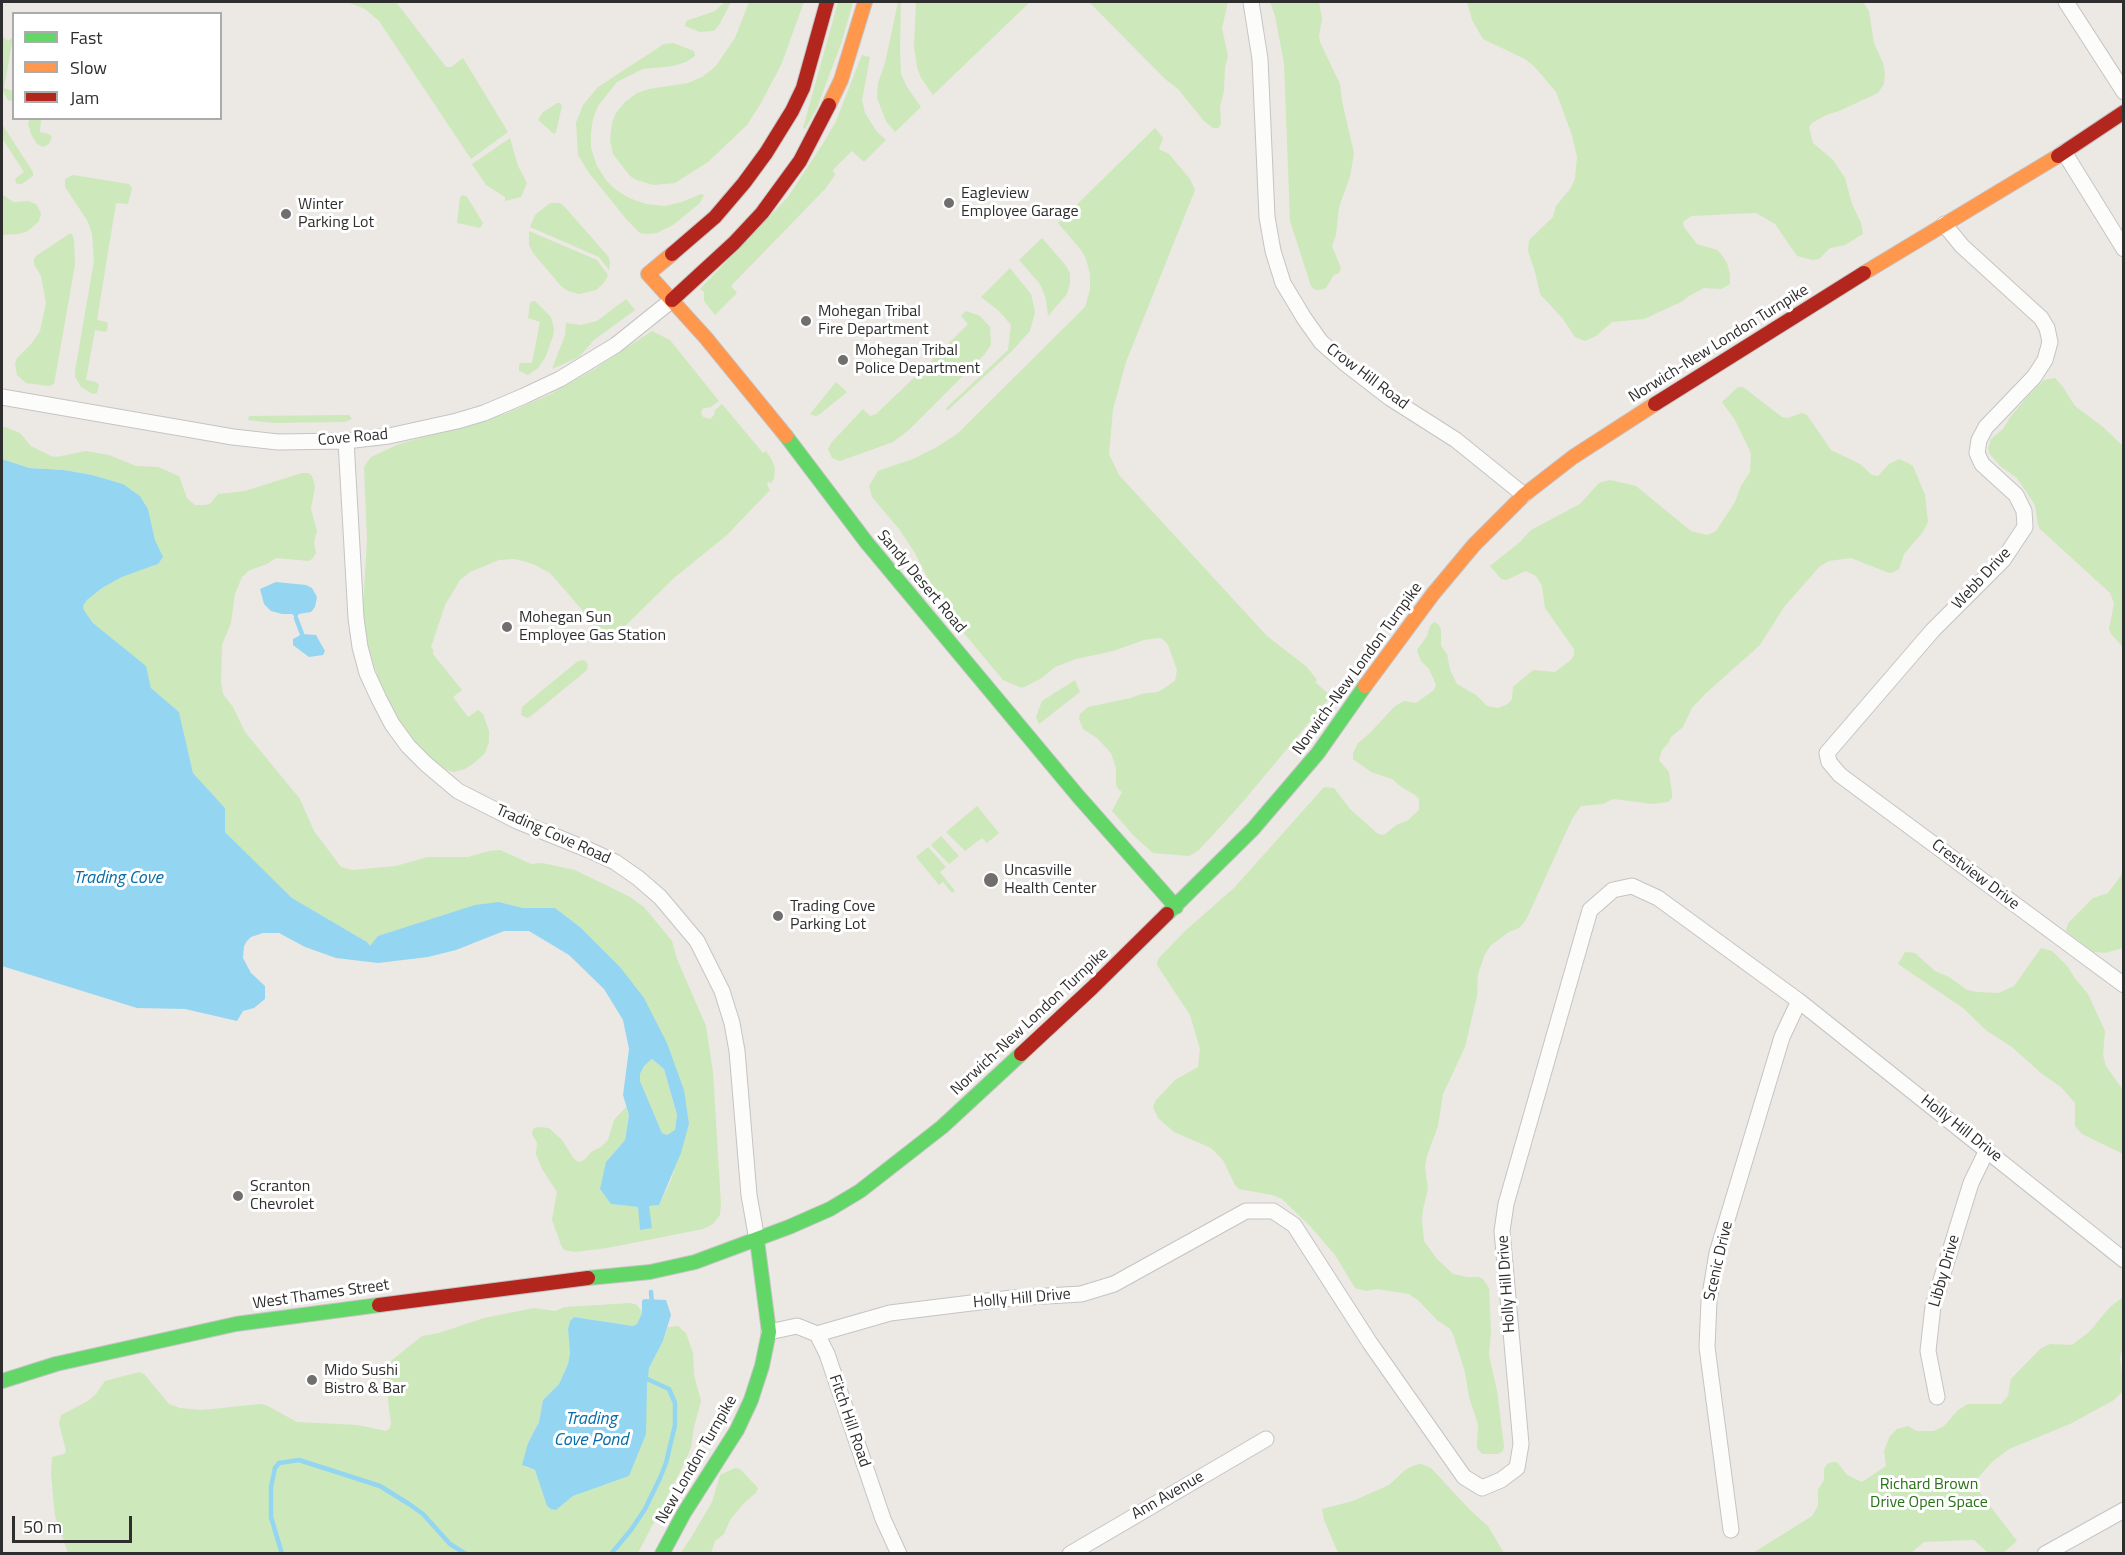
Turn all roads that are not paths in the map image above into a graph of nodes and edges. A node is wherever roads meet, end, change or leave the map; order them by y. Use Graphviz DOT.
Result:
graph roads {
  1 [pos="827,2"];
  2 [pos="865,2"];
  3 [pos="1251,2"];
  4 [pos="2066,2"];
  5 [pos="2124,92"];
  6 [pos="2124,112"];
  7 [pos="2064,152"];
  8 [pos="1944,224"];
  9 [pos="2124,249"];
  10 [pos="672,300"];
  11 [pos="2,397"];
  12 [pos="346,441"];
  13 [pos="1524,495"];
  14 [pos="1829,762"];
  15 [pos="1176,907"];
  16 [pos="2124,985"];
  17 [pos="1799,1001"];
  18 [pos="1987,1150"];
  19 [pos="757,1240"];
  20 [pos="2124,1260"];
  21 [pos="650,1272"];
  22 [pos="770,1332"];
  23 [pos="817,1334"];
  24 [pos="2,1381"];
  25 [pos="1937,1397"];
  26 [pos="1266,1439"];
  27 [pos="2124,1510"];
  28 [pos="1731,1530"];
  29 [pos="662,1554"];
  30 [pos="898,1554"];
  31 [pos="1070,1554"];
  32 [pos="2045,1554"];
  1 -- 10 [label="main road, Sandy Desert Road"];
  2 -- 10 [label="main road"];
  3 -- 13 [label="street, Crow Hill Road"];
  4 -- 5 [label="street"];
  6 -- 7 [label="main road, Norwich-New London Turnpike"];
  7 -- 8 [label="main road, Norwich-New London Turnpike"];
  7 -- 9 [label="street"];
  8 -- 13 [label="main road, Norwich-New London Turnpike"];
  8 -- 14 [label="street, Webb Drive"];
  10 -- 12 [label="street, Cove Road"];
  10 -- 15 [label="main road, Sandy Desert Road"];
  11 -- 12 [label="street, Cove Road"];
  12 -- 19 [label="street, Trading Cove Road"];
  13 -- 15 [label="main road, Norwich-New London Turnpike"];
  14 -- 16 [label="street, Crestview Drive"];
  15 -- 19 [label="main road, Norwich-New London Turnpike"];
  17 -- 18 [label="street, Holly Hill Drive"];
  17 -- 23 [label="street, Holly Hill Drive"];
  17 -- 28 [label="street, Scenic Drive"];
  18 -- 20 [label="street, Holly Hill Drive"];
  18 -- 25 [label="street, Libby Drive"];
  19 -- 21 [label="main road, Norwich-New London Turnpike"];
  19 -- 22 [label="main road, New London Turnpike"];
  21 -- 24 [label="main road, West Thames Street"];
  22 -- 23 [label="street"];
  22 -- 29 [label="main road, New London Turnpike"];
  23 -- 30 [label="street, Fitch Hill Road"];
  26 -- 31 [label="street, Ann Avenue"];
  27 -- 32 [label="street"];
}
